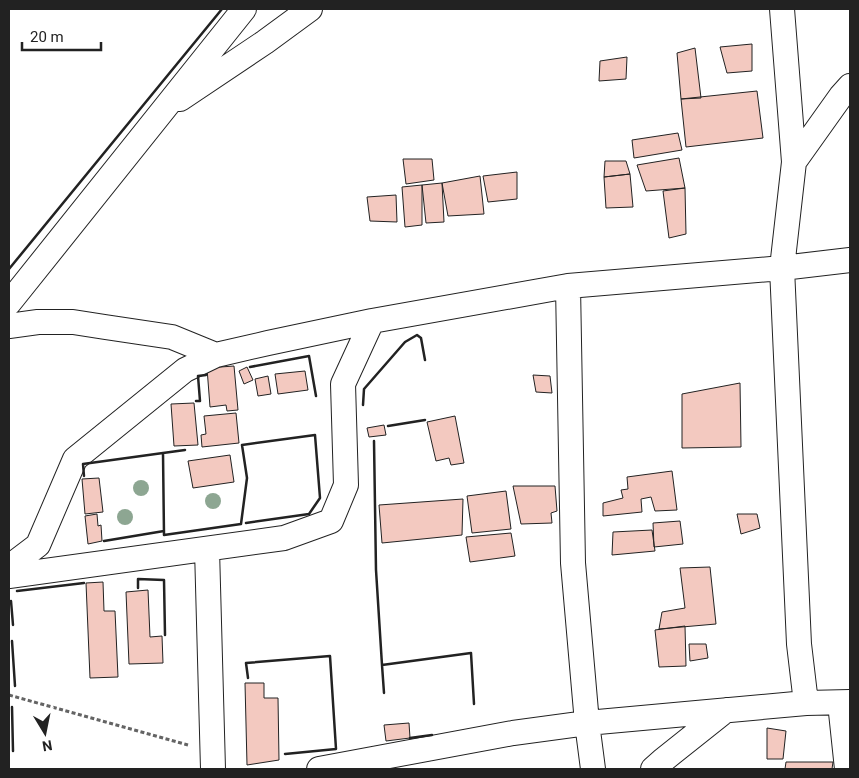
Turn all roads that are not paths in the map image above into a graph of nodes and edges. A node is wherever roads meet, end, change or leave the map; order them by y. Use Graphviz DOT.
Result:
graph roads {
  1 [pos="244,9"];
  2 [pos="310,9"];
  3 [pos="782,9"];
  4 [pos="850,86"];
  5 [pos="159,114"];
  6 [pos="794,162"];
  7 [pos="850,260"];
  8 [pos="782,268"];
  9 [pos="568,286"];
  10 [pos="9,303"];
  11 [pos="372,321"];
  12 [pos="9,326"];
  13 [pos="216,355"];
  14 [pos="207,549"];
  15 [pos="9,567"];
  16 [pos="9,576"];
  17 [pos="806,703"];
  18 [pos="845,703"];
  19 [pos="726,710"];
  20 [pos="587,723"];
  21 [pos="213,760"];
  22 [pos="347,764"];
  23 [pos="319,769"];
  24 [pos="370,769"];
  25 [pos="594,769"];
  26 [pos="653,769"];
  27 [pos="847,769"];
  1 -- 5 [label="street"];
  2 -- 5 [label="street"];
  3 -- 6 [label="street"];
  4 -- 6 [label="street"];
  5 -- 10 [label="street"];
  6 -- 8 [label="street"];
  7 -- 8 [label="street"];
  8 -- 9 [label="street"];
  8 -- 17 [label="street"];
  9 -- 11 [label="street"];
  9 -- 20 [label="street"];
  11 -- 13 [label="street"];
  11 -- 14 [label="street"];
  12 -- 13 [label="street"];
  13 -- 15 [label="street"];
  14 -- 16 [label="street"];
  14 -- 21 [label="street"];
  17 -- 18 [label="street"];
  17 -- 19 [label="street"];
  18 -- 27 [label="street"];
  19 -- 20 [label="street"];
  19 -- 26 [label="street"];
  20 -- 22 [label="street"];
  20 -- 25 [label="street"];
  22 -- 23 [label="street"];
  22 -- 24 [label="street"];
}
